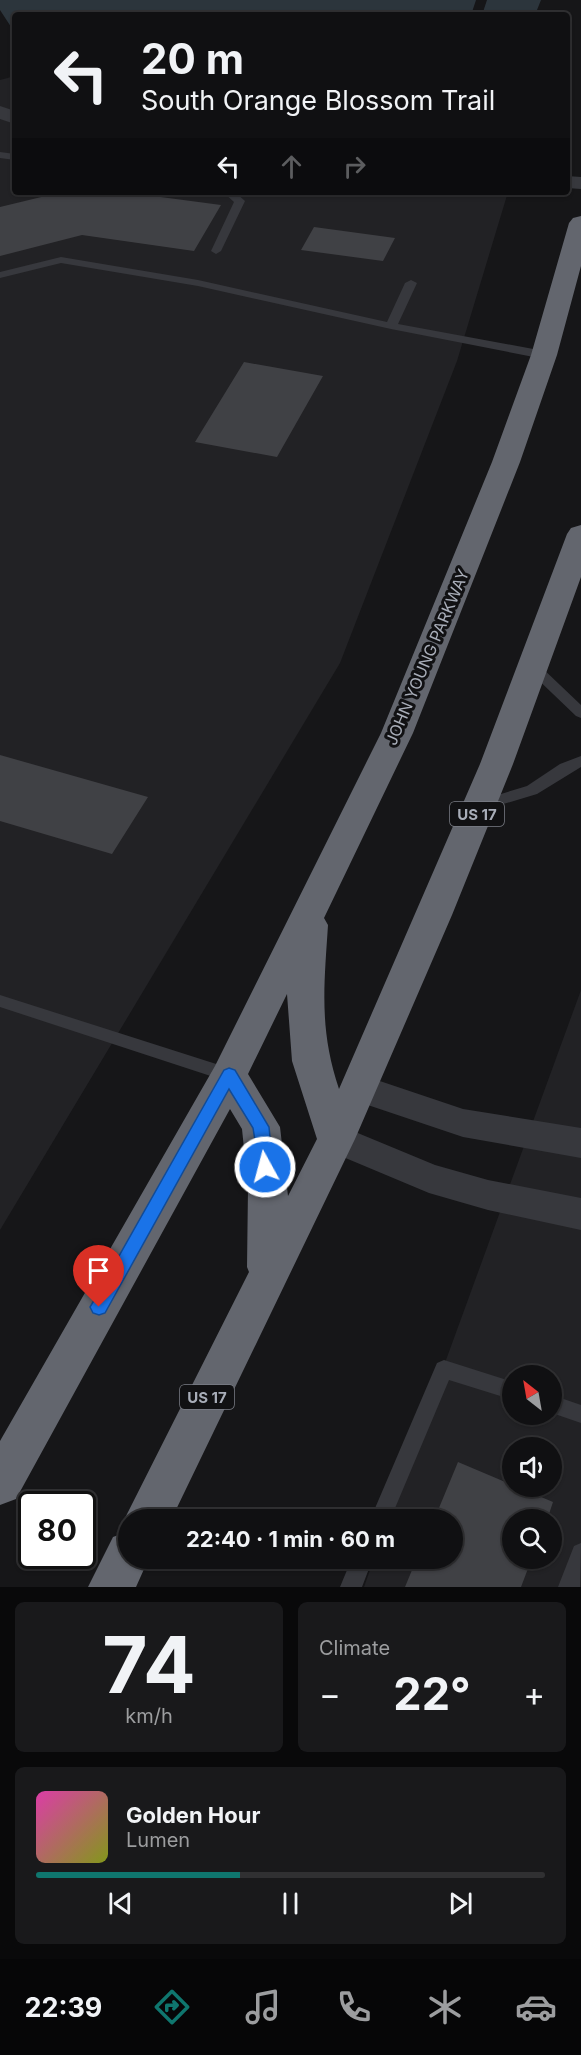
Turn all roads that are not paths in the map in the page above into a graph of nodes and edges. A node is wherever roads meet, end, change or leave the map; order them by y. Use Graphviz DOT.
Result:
graph roads {
  1 [pos="232,195"];
  2 [pos="581,223"];
  3 [pos="216,251"];
  4 [pos="0,275"];
  5 [pos="411,283"];
  6 [pos="391,326"];
  7 [pos="544,355"];
  8 [pos="581,534"];
  9 [pos="534,668"];
  10 [pos="581,713"];
  11 [pos="581,761"];
  12 [pos="480,806"];
  13 [pos="311,911"];
  14 [pos="0,1001"];
  15 [pos="229,1075"];
  16 [pos="359,1088"];
  17 [pos="336,1139"];
  18 [pos="581,1143"];
  19 [pos="581,1214"];
  20 [pos="267,1275"];
  21 [pos="502,1387"];
  22 [pos="562,1407"];
  23 [pos="581,1414"];
  24 [pos="0,1484"];
  25 [pos="152,1509"];
  26 [pos="385,1509"];
  27 [pos="581,1553"];
  28 [pos="121,1569"];
  29 [pos="358,1569"];
  30 [pos="111,1587"];
  31 [pos="351,1587"];
  32 [pos="569,1587"];
  1 -- 3 [label="lane"];
  2 -- 7 [label="highway, JOHN YOUNG PARKWAY"];
  4 -- 6 [label="lane"];
  5 -- 6 [label="lane"];
  6 -- 7 [label="lane"];
  7 -- 13 [label="highway, JOHN YOUNG PARKWAY"];
  8 -- 9 [label="highway, US 17"];
  9 -- 10 [label="lane"];
  9 -- 12 [label="highway, US 17"];
  11 -- 12 [label="lane"];
  12 -- 16 [label="highway, US 17"];
  13 -- 15 [label="highway, JOHN YOUNG PARKWAY"];
  13 -- 17 [label="highway"];
  14 -- 15 [label="lane"];
  15 -- 20 [label="highway"];
  15 -- 24 [label="highway, JOHN YOUNG PARKWAY"];
  16 -- 17 [label="highway, US 17"];
  16 -- 18 [label="street"];
  17 -- 19 [label="street"];
  17 -- 20 [label="highway, US 17"];
  20 -- 25 [label="highway, US 17"];
  21 -- 26 [label="lane"];
  22 -- 23 [label="lane"];
  27 -- 32 [label="lane"];
  28 -- 30 [label="highway"];
  29 -- 31 [label="lane"];
}
